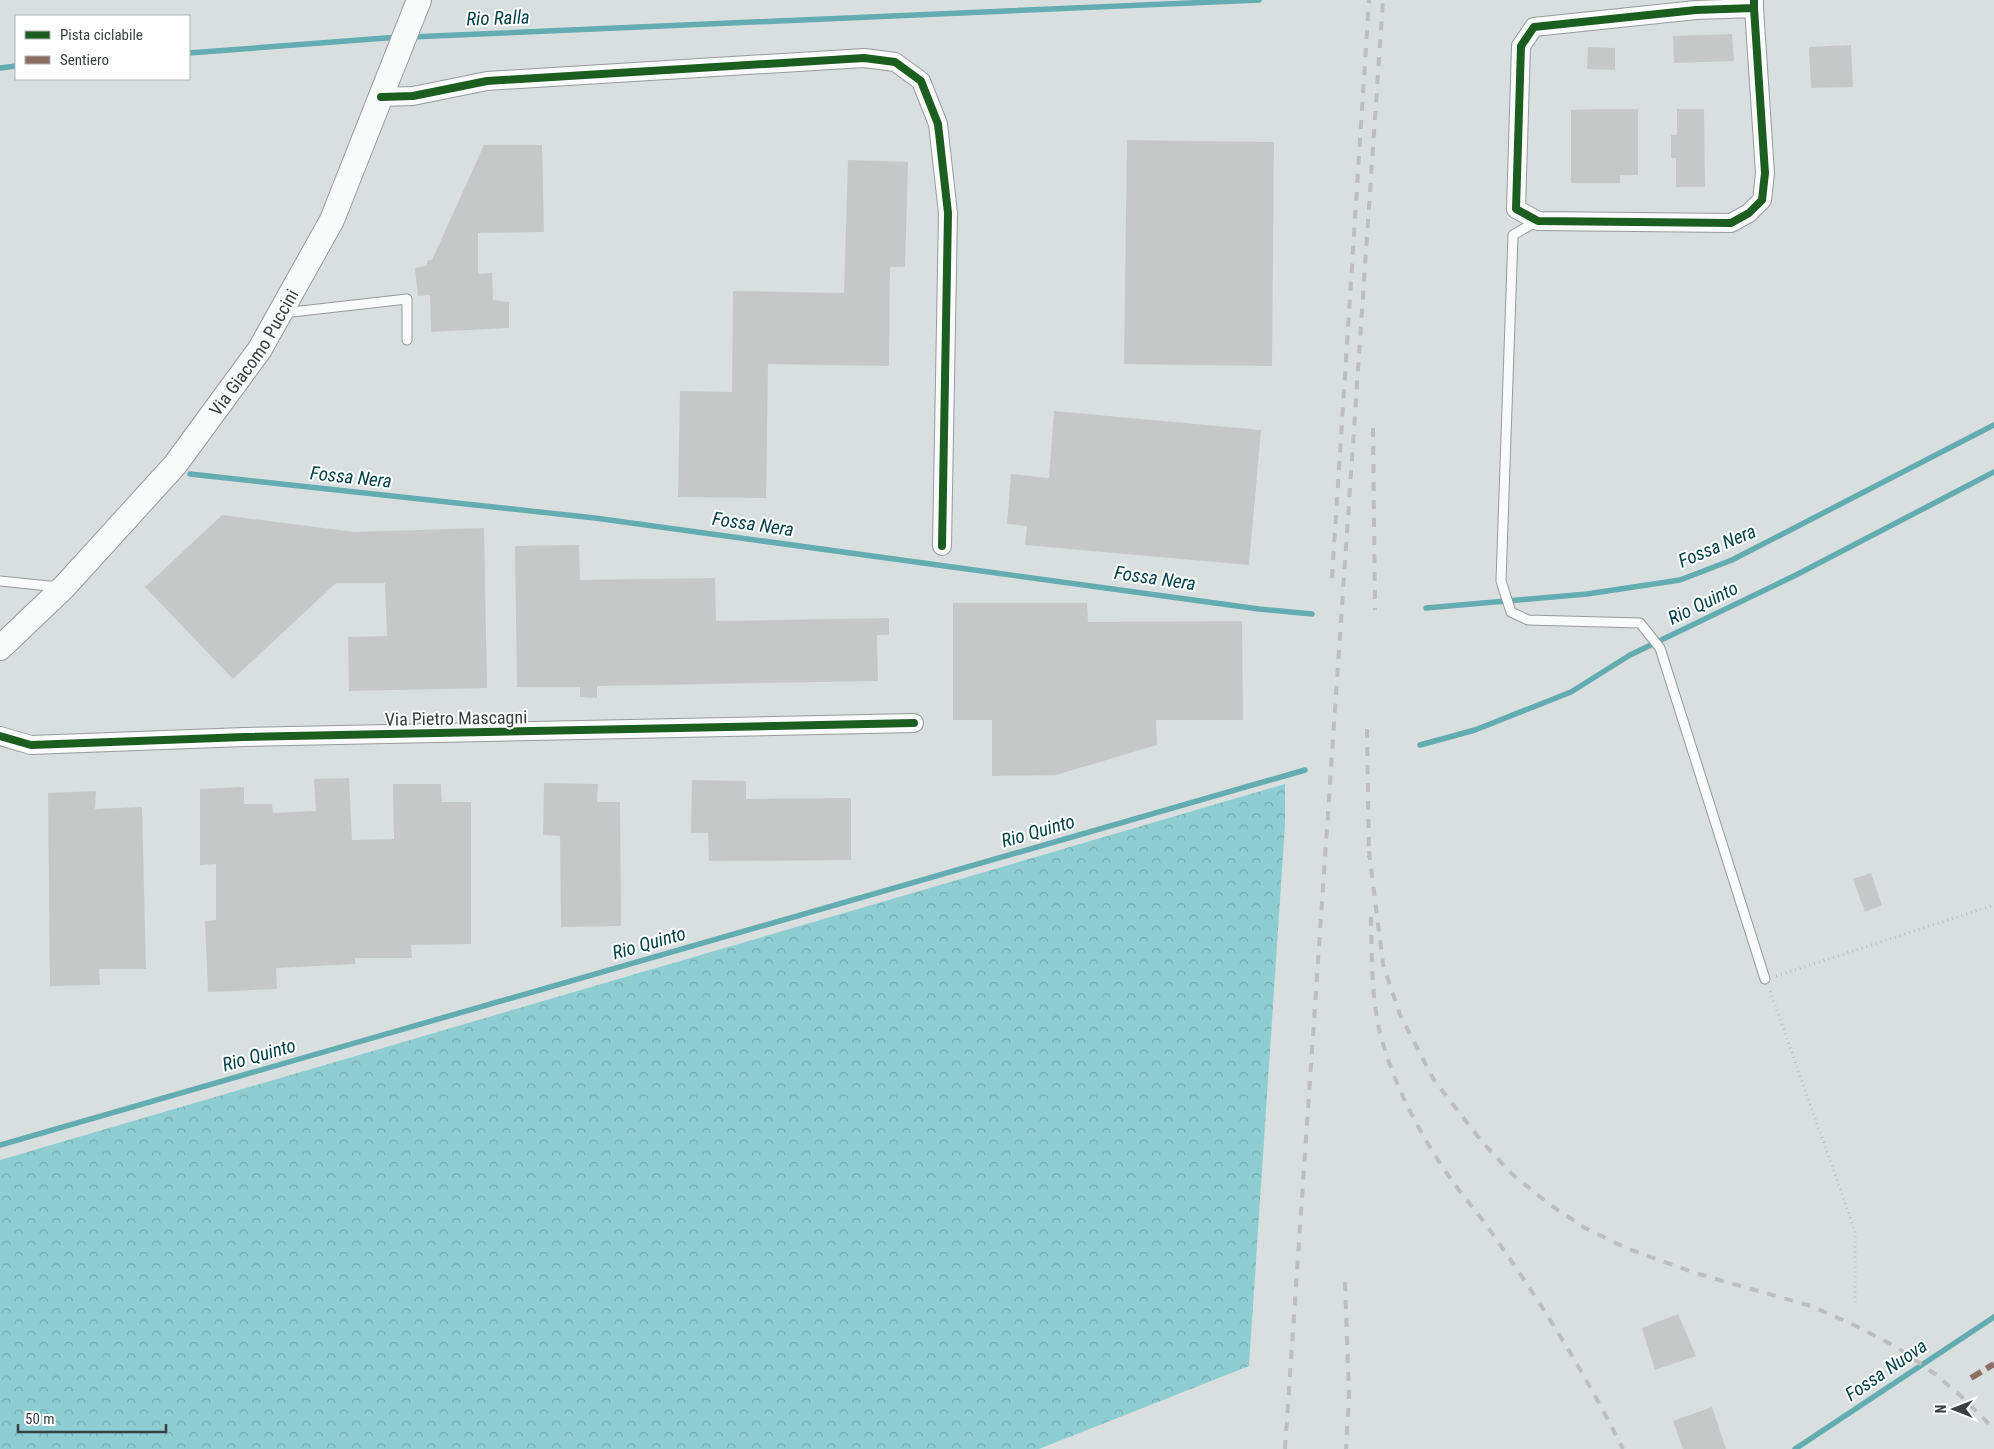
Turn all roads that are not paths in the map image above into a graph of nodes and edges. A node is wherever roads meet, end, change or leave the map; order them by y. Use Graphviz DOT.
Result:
graph roads {
  1 [pos="419,0"];
  2 [pos="1754,4"];
  3 [pos="381,97"];
  4 [pos="1538,221"];
  5 [pos="280,313"];
  6 [pos="407,340"];
  7 [pos="942,546"];
  8 [pos="0,581"];
  9 [pos="64,587"];
  10 [pos="0,648"];
  11 [pos="914,723"];
  12 [pos="0,736"];
  13 [pos="1766,979"];
  1 -- 3 [label="main road, Via Giacomo Puccini"];
  2 -- 4 [label="street"];
  2 -- 4 [label="street"];
  3 -- 5 [label="main road, Via Giacomo Puccini"];
  3 -- 7 [label="street"];
  4 -- 13 [label="lane"];
  5 -- 6 [label="lane"];
  5 -- 9 [label="main road, Via Giacomo Puccini"];
  8 -- 9 [label="lane"];
  9 -- 10 [label="main road, Via Giacomo Puccini"];
  11 -- 12 [label="street, Via Pietro Mascagni"];
}
